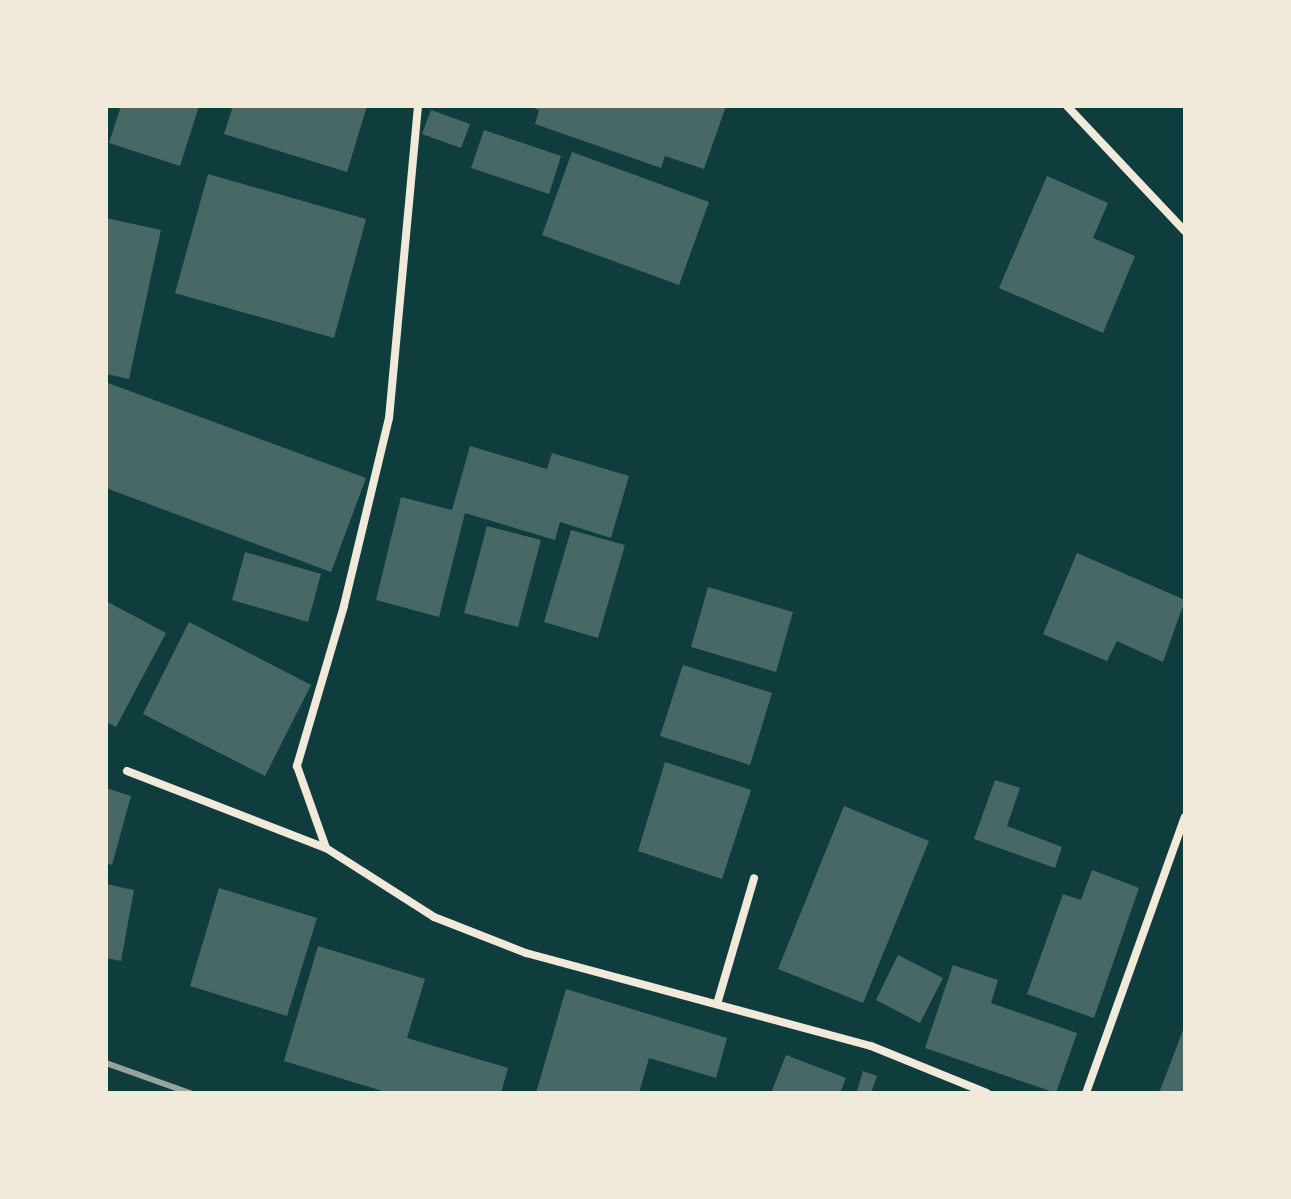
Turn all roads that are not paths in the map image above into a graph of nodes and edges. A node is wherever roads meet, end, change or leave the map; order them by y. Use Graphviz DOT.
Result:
graph roads {
  1 [pos="418,106"];
  2 [pos="1067,106"];
  3 [pos="1185,231"];
  4 [pos="127,771"];
  5 [pos="1185,817"];
  6 [pos="326,848"];
  7 [pos="754,878"];
  8 [pos="717,1004"];
  9 [pos="987,1093"];
  10 [pos="1086,1093"];
  1 -- 6 [label="street"];
  2 -- 3 [label="street"];
  4 -- 6 [label="street"];
  5 -- 10 [label="street"];
  6 -- 8 [label="street"];
  7 -- 8 [label="street"];
  8 -- 9 [label="street"];
}
